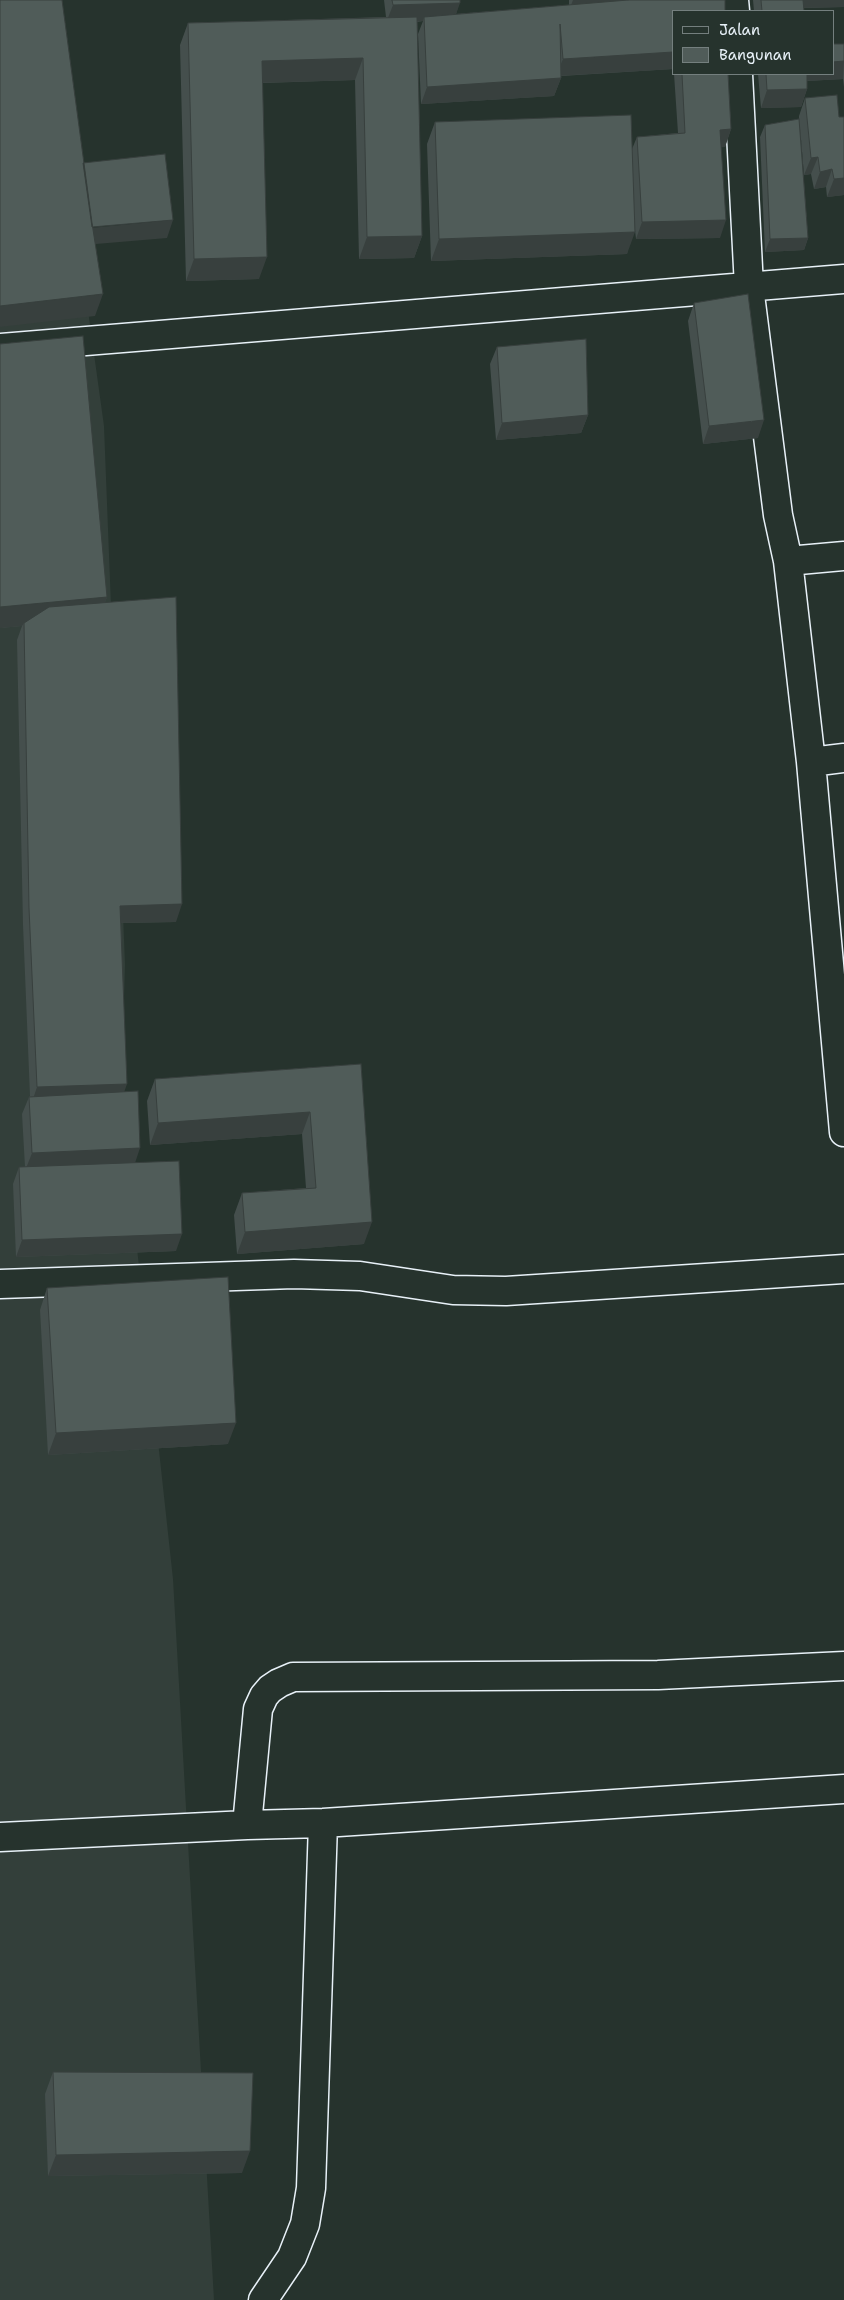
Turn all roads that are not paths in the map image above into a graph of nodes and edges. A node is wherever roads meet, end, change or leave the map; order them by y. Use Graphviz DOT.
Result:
graph roads {
  1 [pos="738,75"];
  2 [pos="844,279"];
  3 [pos="749,287"];
  4 [pos="0,348"];
  5 [pos="844,556"];
  6 [pos="788,561"];
  7 [pos="844,758"];
  8 [pos="811,762"];
  9 [pos="844,1132"];
  10 [pos="844,1269"];
  11 [pos="0,1284"];
  12 [pos="844,1666"];
  13 [pos="844,1789"];
  14 [pos="323,1823"];
  15 [pos="247,1825"];
  16 [pos="0,1838"];
  17 [pos="263,2300"];
  1 -- 3 [label="street"];
  2 -- 3 [label="street"];
  3 -- 4 [label="street"];
  3 -- 6 [label="street"];
  5 -- 6 [label="street"];
  6 -- 8 [label="street"];
  7 -- 8 [label="street"];
  8 -- 9 [label="street"];
  10 -- 11 [label="street"];
  12 -- 15 [label="street"];
  13 -- 14 [label="street"];
  14 -- 15 [label="street"];
  14 -- 17 [label="street"];
  15 -- 16 [label="street"];
}
